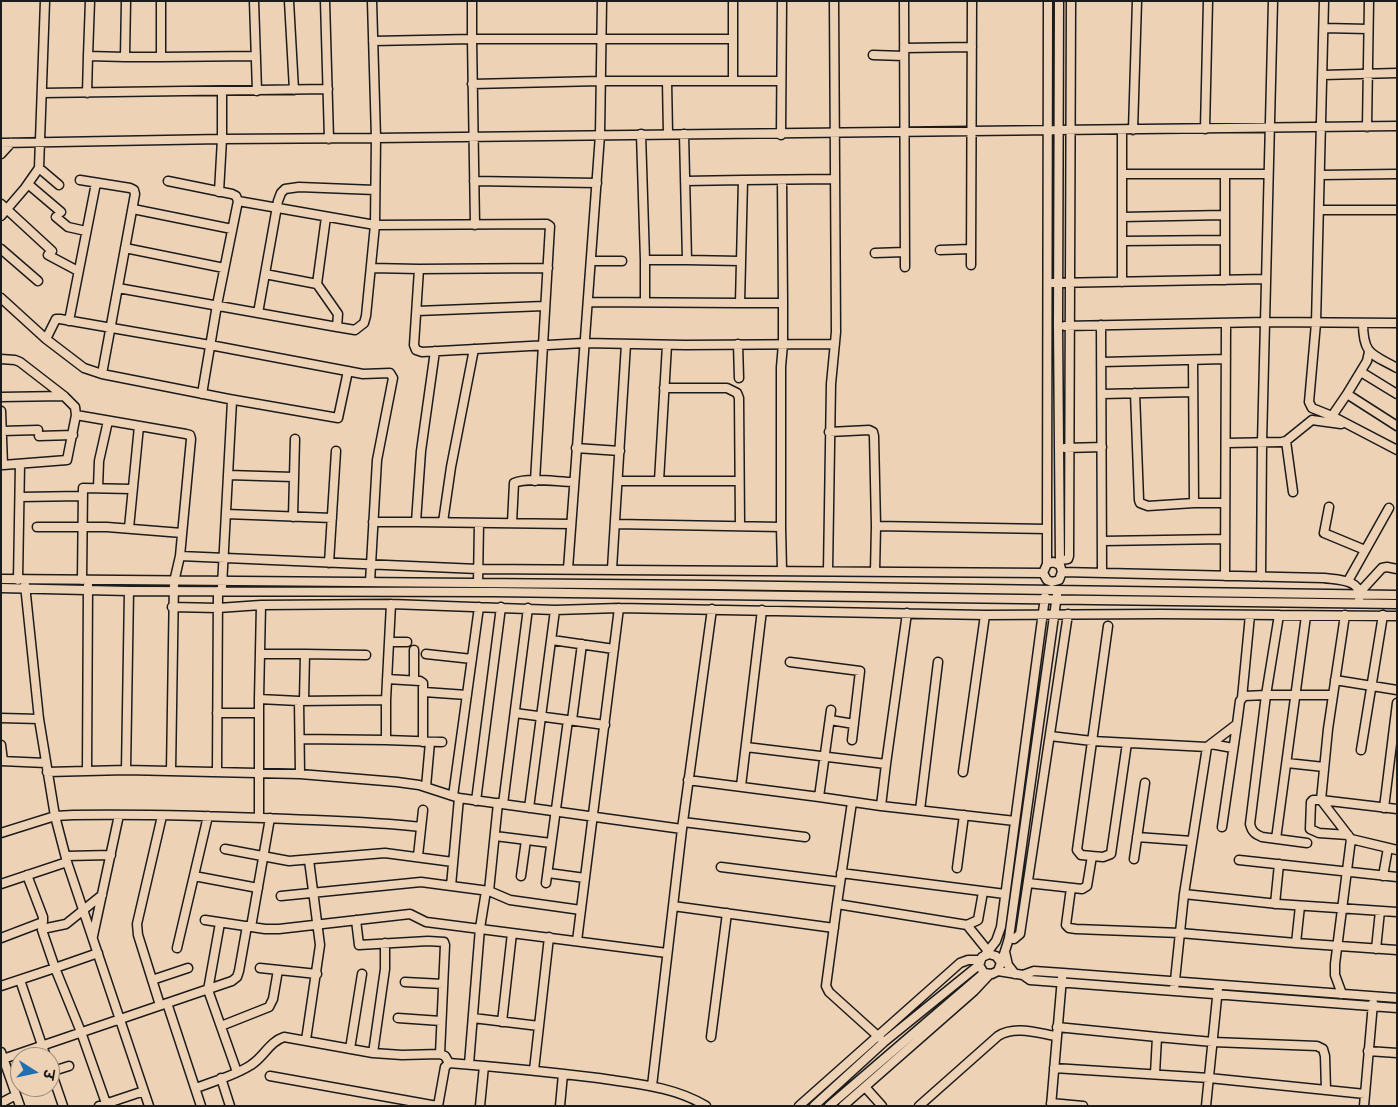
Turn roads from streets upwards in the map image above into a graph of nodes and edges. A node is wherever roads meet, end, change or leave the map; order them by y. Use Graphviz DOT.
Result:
graph roads {
  1 [pos="45,1"];
  2 [pos="90,1"];
  3 [pos="126,1"];
  4 [pos="161,1"];
  5 [pos="254,1"];
  6 [pos="289,1"];
  7 [pos="326,1"];
  8 [pos="372,1"];
  9 [pos="472,1"];
  10 [pos="602,1"];
  11 [pos="733,1"];
  12 [pos="782,1"];
  13 [pos="834,1"];
  14 [pos="904,1"];
  15 [pos="972,1"];
  16 [pos="1048,1"];
  17 [pos="1059,1"];
  18 [pos="1071,1"];
  19 [pos="1137,1"];
  20 [pos="1208,1"];
  21 [pos="1273,1"];
  22 [pos="1324,1"];
  23 [pos="1369,1"];
  24 [pos="1324,28"];
  25 [pos="1368,29"];
  26 [pos="472,38"];
  27 [pos="600,39"];
  28 [pos="733,39"];
  29 [pos="373,41"];
  30 [pos="972,47"];
  31 [pos="904,52"];
  32 [pos="873,55"];
  33 [pos="88,56"];
  34 [pos="256,56"];
  35 [pos="125,57"];
  36 [pos="161,57"];
  37 [pos="1397,73"];
  38 [pos="1368,74"];
  39 [pos="1323,75"];
  40 [pos="600,81"];
  41 [pos="666,81"];
  42 [pos="733,81"];
  43 [pos="781,81"];
  44 [pos="472,84"];
  45 [pos="328,89"];
  46 [pos="294,90"];
  47 [pos="257,91"];
  48 [pos="222,92"];
  49 [pos="42,93"];
  50 [pos="87,93"];
  51 [pos="1367,126"];
  52 [pos="1397,126"];
  53 [pos="1321,127"];
  54 [pos="1204,128"];
  55 [pos="1270,128"];
  56 [pos="1047,130"];
  57 [pos="1058,130"];
  58 [pos="1122,130"];
  59 [pos="1133,130"];
  60 [pos="1070,131"];
  61 [pos="904,132"];
  62 [pos="971,132"];
  63 [pos="835,133"];
  64 [pos="641,134"];
  65 [pos="668,134"];
  66 [pos="684,134"];
  67 [pos="600,135"];
  68 [pos="781,135"];
  69 [pos="474,136"];
  70 [pos="376,138"];
  71 [pos="222,139"];
  72 [pos="329,139"];
  73 [pos="40,142"];
  74 [pos="1,143"];
  75 [pos="11,143"];
  76 [pos="1,154"];
  77 [pos="39,168"];
  78 [pos="1122,174"];
  79 [pos="1225,174"];
  80 [pos="1268,174"];
  81 [pos="1397,174"];
  82 [pos="1320,175"];
  83 [pos="834,179"];
  84 [pos="80,180"];
  85 [pos="168,180"];
  86 [pos="743,180"];
  87 [pos="782,180"];
  88 [pos="685,181"];
  89 [pos="474,182"];
  90 [pos="96,183"];
  91 [pos="28,184"];
  92 [pos="597,184"];
  93 [pos="59,185"];
  94 [pos="375,190"];
  95 [pos="219,192"];
  96 [pos="238,201"];
  97 [pos="4,206"];
  98 [pos="132,209"];
  99 [pos="277,209"];
  100 [pos="1319,210"];
  101 [pos="1397,210"];
  102 [pos="1,216"];
  103 [pos="1122,216"];
  104 [pos="1224,216"];
  105 [pos="326,217"];
  106 [pos="475,225"];
  107 [pos="375,226"];
  108 [pos="232,229"];
  109 [pos="86,231"];
  110 [pos="1122,240"];
  111 [pos="1224,240"];
  112 [pos="125,248"];
  113 [pos="1,249"];
  114 [pos="940,250"];
  115 [pos="971,250"];
  116 [pos="905,252"];
  117 [pos="874,253"];
  118 [pos="645,260"];
  119 [pos="687,260"];
  120 [pos="591,261"];
  121 [pos="622,261"];
  122 [pos="740,261"];
  123 [pos="970,265"];
  124 [pos="905,267"];
  125 [pos="224,268"];
  126 [pos="372,268"];
  127 [pos="548,268"];
  128 [pos="419,269"];
  129 [pos="78,271"];
  130 [pos="265,274"];
  131 [pos="1266,279"];
  132 [pos="1225,280"];
  133 [pos="38,281"];
  134 [pos="1122,282"];
  135 [pos="1047,283"];
  136 [pos="1058,283"];
  137 [pos="1070,283"];
  138 [pos="317,284"];
  139 [pos="118,288"];
  140 [pos="1,298"];
  141 [pos="588,302"];
  142 [pos="646,302"];
  143 [pos="740,303"];
  144 [pos="783,303"];
  145 [pos="217,305"];
  146 [pos="544,306"];
  147 [pos="417,311"];
  148 [pos="258,314"];
  149 [pos="69,321"];
  150 [pos="1266,322"];
  151 [pos="1316,323"];
  152 [pos="1363,323"];
  153 [pos="1226,324"];
  154 [pos="1397,324"];
  155 [pos="1101,325"];
  156 [pos="1058,326"];
  157 [pos="1069,326"];
  158 [pos="337,327"];
  159 [pos="110,329"];
  160 [pos="46,339"];
  161 [pos="584,343"];
  162 [pos="626,344"];
  163 [pos="738,344"];
  164 [pos="783,344"];
  165 [pos="835,344"];
  166 [pos="210,345"];
  167 [pos="667,345"];
  168 [pos="542,346"];
  169 [pos="474,349"];
  170 [pos="435,352"];
  171 [pos="1369,352"];
  172 [pos="1226,359"];
  173 [pos="1,360"];
  174 [pos="1193,360"];
  175 [pos="1102,362"];
  176 [pos="1397,368"];
  177 [pos="348,371"];
  178 [pos="1361,372"];
  179 [pos="102,374"];
  180 [pos="739,378"];
  181 [pos="664,388"];
  182 [pos="1193,392"];
  183 [pos="1135,393"];
  184 [pos="202,394"];
  185 [pos="1102,394"];
  186 [pos="1347,394"];
  187 [pos="1397,394"];
  188 [pos="64,396"];
  189 [pos="1,398"];
  190 [pos="228,399"];
  191 [pos="1,411"];
  192 [pos="76,415"];
  193 [pos="1332,416"];
  194 [pos="108,420"];
  195 [pos="138,426"];
  196 [pos="1350,426"];
  197 [pos="1397,426"];
  198 [pos="2,431"];
  199 [pos="829,432"];
  200 [pos="72,435"];
  201 [pos="1,437"];
  202 [pos="295,440"];
  203 [pos="1286,440"];
  204 [pos="1226,443"];
  205 [pos="1262,443"];
  206 [pos="1102,447"];
  207 [pos="576,448"];
  208 [pos="1058,448"];
  209 [pos="1070,448"];
  210 [pos="1397,450"];
  211 [pos="336,451"];
  212 [pos="620,451"];
  213 [pos="20,464"];
  214 [pos="2,465"];
  215 [pos="228,475"];
  216 [pos="293,478"];
  217 [pos="534,481"];
  218 [pos="618,481"];
  219 [pos="659,481"];
  220 [pos="740,481"];
  221 [pos="574,482"];
  222 [pos="98,488"];
  223 [pos="132,489"];
  224 [pos="1293,492"];
  225 [pos="82,496"];
  226 [pos="20,497"];
  227 [pos="1194,503"];
  228 [pos="1225,503"];
  229 [pos="1329,507"];
  230 [pos="1389,508"];
  231 [pos="226,514"];
  232 [pos="293,517"];
  233 [pos="332,518"];
  234 [pos="373,522"];
  235 [pos="416,522"];
  236 [pos="443,522"];
  237 [pos="478,523"];
  238 [pos="512,524"];
  239 [pos="571,524"];
  240 [pos="615,524"];
  241 [pos="740,526"];
  242 [pos="782,526"];
  243 [pos="876,526"];
  244 [pos="37,527"];
  245 [pos="82,527"];
  246 [pos="129,528"];
  247 [pos="1047,529"];
  248 [pos="182,533"];
  249 [pos="1225,539"];
  250 [pos="1103,541"];
  251 [pos="1365,550"];
  252 [pos="180,556"];
  253 [pos="224,559"];
  254 [pos="329,562"];
  255 [pos="370,564"];
  256 [pos="1047,564"];
  257 [pos="1060,566"];
  258 [pos="478,568"];
  259 [pos="568,569"];
  260 [pos="612,569"];
  261 [pos="1397,569"];
  262 [pos="782,570"];
  263 [pos="828,571"];
  264 [pos="875,572"];
  265 [pos="1102,572"];
  266 [pos="1225,576"];
  267 [pos="1045,577"];
  268 [pos="1261,577"];
  269 [pos="1,579"];
  270 [pos="22,580"];
  271 [pos="85,580"];
  272 [pos="1059,580"];
  273 [pos="1348,581"];
  274 [pos="174,582"];
  275 [pos="222,582"];
  276 [pos="326,582"];
  277 [pos="370,582"];
  278 [pos="466,583"];
  279 [pos="478,583"];
  280 [pos="547,583"];
  281 [pos="711,585"];
  282 [pos="1,588"];
  283 [pos="25,589"];
  284 [pos="88,590"];
  285 [pos="1046,590"];
  286 [pos="1058,590"];
  287 [pos="129,591"];
  288 [pos="173,591"];
  289 [pos="220,591"];
  290 [pos="255,591"];
  291 [pos="326,591"];
  292 [pos="465,592"];
  293 [pos="536,592"];
  294 [pos="1262,592"];
  295 [pos="547,593"];
  296 [pos="1359,593"];
  297 [pos="1397,594"];
  298 [pos="711,596"];
  299 [pos="1044,600"];
  300 [pos="1057,600"];
  301 [pos="1262,602"];
  302 [pos="391,604"];
  303 [pos="1358,604"];
  304 [pos="1397,604"];
  305 [pos="258,605"];
  306 [pos="172,607"];
  307 [pos="479,607"];
  308 [pos="501,607"];
  309 [pos="218,608"];
  310 [pos="531,608"];
  311 [pos="619,608"];
  312 [pos="712,609"];
  313 [pos="555,610"];
  314 [pos="762,610"];
  315 [pos="907,613"];
  316 [pos="1068,614"];
  317 [pos="985,615"];
  318 [pos="1042,615"];
  319 [pos="1055,615"];
  320 [pos="1250,615"];
  321 [pos="1279,615"];
  322 [pos="1345,615"];
  323 [pos="1356,615"];
  324 [pos="1383,615"];
  325 [pos="1306,616"];
  326 [pos="1397,616"];
  327 [pos="1108,626"];
  328 [pos="552,640"];
  329 [pos="389,642"];
  330 [pos="407,642"];
  331 [pos="582,644"];
  332 [pos="614,648"];
  333 [pos="414,650"];
  334 [pos="260,654"];
  335 [pos="305,654"];
  336 [pos="426,654"];
  337 [pos="366,655"];
  338 [pos="472,659"];
  339 [pos="790,662"];
  340 [pos="938,662"];
  341 [pos="387,679"];
  342 [pos="414,680"];
  343 [pos="1335,680"];
  344 [pos="1372,685"];
  345 [pos="1397,690"];
  346 [pos="424,692"];
  347 [pos="467,695"];
  348 [pos="1266,695"];
  349 [pos="1296,695"];
  350 [pos="1333,696"];
  351 [pos="1242,698"];
  352 [pos="259,699"];
  353 [pos="301,700"];
  354 [pos="386,700"];
  355 [pos="1397,703"];
  356 [pos="831,710"];
  357 [pos="216,713"];
  358 [pos="260,713"];
  359 [pos="515,713"];
  360 [pos="542,717"];
  361 [pos="1,718"];
  362 [pos="39,719"];
  363 [pos="570,720"];
  364 [pos="830,720"];
  365 [pos="854,724"];
  366 [pos="1237,724"];
  367 [pos="605,725"];
  368 [pos="1050,736"];
  369 [pos="300,739"];
  370 [pos="386,740"];
  371 [pos="852,740"];
  372 [pos="1092,741"];
  373 [pos="427,742"];
  374 [pos="442,742"];
  375 [pos="1127,743"];
  376 [pos="1,745"];
  377 [pos="1209,745"];
  378 [pos="746,747"];
  379 [pos="1233,748"];
  380 [pos="1361,750"];
  381 [pos="825,757"];
  382 [pos="2,761"];
  383 [pos="1287,763"];
  384 [pos="886,764"];
  385 [pos="1324,767"];
  386 [pos="46,768"];
  387 [pos="88,770"];
  388 [pos="126,770"];
  389 [pos="171,771"];
  390 [pos="217,772"];
  391 [pos="963,772"];
  392 [pos="260,773"];
  393 [pos="300,774"];
  394 [pos="688,780"];
  395 [pos="1145,783"];
  396 [pos="741,786"];
  397 [pos="426,787"];
  398 [pos="819,796"];
  399 [pos="456,797"];
  400 [pos="476,800"];
  401 [pos="1321,800"];
  402 [pos="852,802"];
  403 [pos="500,803"];
  404 [pos="881,806"];
  405 [pos="529,808"];
  406 [pos="1384,808"];
  407 [pos="1397,809"];
  408 [pos="424,810"];
  409 [pos="920,810"];
  410 [pos="556,812"];
  411 [pos="119,815"];
  412 [pos="55,816"];
  413 [pos="162,816"];
  414 [pos="208,816"];
  415 [pos="964,816"];
  416 [pos="594,817"];
  417 [pos="259,818"];
  418 [pos="270,818"];
  419 [pos="1014,821"];
  420 [pos="683,825"];
  421 [pos="421,827"];
  422 [pos="1222,828"];
  423 [pos="1,833"];
  424 [pos="495,836"];
  425 [pos="805,837"];
  426 [pos="1137,837"];
  427 [pos="1349,837"];
  428 [pos="1276,839"];
  429 [pos="526,840"];
  430 [pos="1192,841"];
  431 [pos="1307,843"];
  432 [pos="551,844"];
  433 [pos="1388,848"];
  434 [pos="225,849"];
  435 [pos="1397,850"];
  436 [pos="111,855"];
  437 [pos="264,856"];
  438 [pos="418,856"];
  439 [pos="1092,856"];
  440 [pos="66,859"];
  441 [pos="1134,859"];
  442 [pos="309,860"];
  443 [pos="1239,860"];
  444 [pos="453,862"];
  445 [pos="1279,864"];
  446 [pos="721,867"];
  447 [pos="957,868"];
  448 [pos="1347,871"];
  449 [pos="548,873"];
  450 [pos="841,874"];
  451 [pos="27,875"];
  452 [pos="194,876"];
  453 [pos="521,876"];
  454 [pos="1383,876"];
  455 [pos="1397,877"];
  456 [pos="586,878"];
  457 [pos="840,882"];
  458 [pos="546,883"];
  459 [pos="1028,883"];
  460 [pos="1,884"];
  461 [pos="451,886"];
  462 [pos="258,888"];
  463 [pos="1071,888"];
  464 [pos="488,891"];
  465 [pos="312,892"];
  466 [pos="983,892"];
  467 [pos="1005,894"];
  468 [pos="1184,894"];
  469 [pos="102,895"];
  470 [pos="281,896"];
  471 [pos="837,904"];
  472 [pos="1275,904"];
  473 [pos="673,906"];
  474 [pos="1300,906"];
  475 [pos="1342,908"];
  476 [pos="581,910"];
  477 [pos="84,911"];
  478 [pos="1380,911"];
  479 [pos="1397,912"];
  480 [pos="727,913"];
  481 [pos="205,920"];
  482 [pos="356,920"];
  483 [pos="220,923"];
  484 [pos="967,925"];
  485 [pos="250,926"];
  486 [pos="317,926"];
  487 [pos="480,928"];
  488 [pos="834,928"];
  489 [pos="512,933"];
  490 [pos="1180,933"];
  491 [pos="549,937"];
  492 [pos="1,938"];
  493 [pos="93,938"];
  494 [pos="1009,938"];
  495 [pos="577,941"];
  496 [pos="386,943"];
  497 [pos="1296,943"];
  498 [pos="1337,946"];
  499 [pos="177,948"];
  500 [pos="1376,949"];
  501 [pos="1397,950"];
  502 [pos="1005,952"];
  503 [pos="667,953"];
  504 [pos="98,954"];
  505 [pos="983,958"];
  506 [pos="1000,961"];
  507 [pos="55,968"];
  508 [pos="188,968"];
  509 [pos="260,968"];
  510 [pos="278,970"];
  511 [pos="998,971"];
  512 [pos="317,974"];
  513 [pos="362,974"];
  514 [pos="986,974"];
  515 [pos="1019,974"];
  516 [pos="1062,977"];
  517 [pos="20,980"];
  518 [pos="152,980"];
  519 [pos="1175,980"];
  520 [pos="405,982"];
  521 [pos="443,984"];
  522 [pos="1219,984"];
  523 [pos="1,986"];
  524 [pos="208,990"];
  525 [pos="1174,990"];
  526 [pos="1218,993"];
  527 [pos="1342,994"];
  528 [pos="1374,996"];
  529 [pos="1397,998"];
  530 [pos="164,1004"];
  531 [pos="1373,1006"];
  532 [pos="1397,1008"];
  533 [pos="398,1018"];
  534 [pos="473,1018"];
  535 [pos="120,1019"];
  536 [pos="441,1021"];
  537 [pos="502,1022"];
  538 [pos="221,1026"];
  539 [pos="539,1026"];
  540 [pos="1057,1027"];
  541 [pos="81,1032"];
  542 [pos="878,1035"];
  543 [pos="1056,1036"];
  544 [pos="1157,1036"];
  545 [pos="711,1037"];
  546 [pos="306,1040"];
  547 [pos="884,1042"];
  548 [pos="1213,1042"];
  549 [pos="42,1045"];
  550 [pos="350,1049"];
  551 [pos="1368,1051"];
  552 [pos="373,1053"];
  553 [pos="1397,1053"];
  554 [pos="440,1054"];
  555 [pos="3,1061"];
  556 [pos="450,1063"];
  557 [pos="469,1064"];
  558 [pos="69,1066"];
  559 [pos="484,1066"];
  560 [pos="60,1068"];
  561 [pos="1054,1068"];
  562 [pos="534,1070"];
  563 [pos="237,1072"];
  564 [pos="10,1073"];
  565 [pos="563,1074"];
  566 [pos="1155,1074"];
  567 [pos="270,1076"];
  568 [pos="221,1078"];
  569 [pos="1209,1078"];
  570 [pos="652,1086"];
  571 [pos="864,1086"];
  572 [pos="196,1088"];
  573 [pos="1326,1090"];
  574 [pos="144,1091"];
  575 [pos="1365,1094"];
  576 [pos="12,1097"];
  577 [pos="1,1103"];
  578 [pos="1051,1104"];
  579 [pos="104,1105"];
  580 [pos="149,1106"];
  581 [pos="201,1106"];
  582 [pos="230,1106"];
  583 [pos="437,1106"];
  584 [pos="480,1106"];
  585 [pos="560,1106"];
  586 [pos="706,1106"];
  587 [pos="799,1106"];
  588 [pos="814,1106"];
  589 [pos="829,1106"];
  590 [pos="842,1106"];
  591 [pos="882,1106"];
  592 [pos="919,1106"];
  593 [pos="1083,1106"];
  594 [pos="1206,1106"];
  595 [pos="1364,1106"];
  1 -- 49 [label="street"];
  2 -- 33 [label="street"];
  3 -- 35 [label="street"];
  4 -- 36 [label="street"];
  5 -- 34 [label="street"];
  6 -- 46 [label="street"];
  7 -- 45 [label="street"];
  8 -- 29 [label="street"];
  9 -- 26 [label="street"];
  10 -- 27 [label="street"];
  11 -- 28 [label="street"];
  12 -- 43 [label="street"];
  13 -- 63 [label="street"];
  14 -- 31 [label="street"];
  15 -- 30 [label="street"];
  16 -- 56 [label="street"];
  17 -- 57 [label="street"];
  18 -- 60 [label="street"];
  19 -- 59 [label="street"];
  20 -- 54 [label="street"];
  21 -- 55 [label="street"];
  22 -- 24 [label="street"];
  23 -- 25 [label="street"];
  24 -- 25 [label="street"];
  24 -- 39 [label="street"];
  25 -- 38 [label="street"];
  26 -- 27 [label="street"];
  26 -- 29 [label="street"];
  26 -- 44 [label="street"];
  27 -- 28 [label="street"];
  27 -- 40 [label="street"];
  28 -- 42 [label="street"];
  29 -- 70 [label="street"];
  30 -- 31 [label="street"];
  30 -- 62 [label="street"];
  31 -- 32 [label="street"];
  31 -- 61 [label="street"];
  33 -- 35 [label="street"];
  33 -- 50 [label="street"];
  34 -- 36 [label="street"];
  34 -- 47 [label="street"];
  35 -- 36 [label="street"];
  37 -- 38 [label="street"];
  38 -- 39 [label="street"];
  38 -- 51 [label="street"];
  39 -- 53 [label="street"];
  40 -- 41 [label="street"];
  40 -- 44 [label="street"];
  40 -- 67 [label="street"];
  41 -- 42 [label="street"];
  41 -- 65 [label="street"];
  42 -- 43 [label="street"];
  43 -- 68 [label="street"];
  44 -- 69 [label="street"];
  45 -- 46 [label="street"];
  45 -- 72 [label="street"];
  46 -- 47 [label="street"];
  47 -- 48 [label="street"];
  48 -- 50 [label="street"];
  48 -- 71 [label="street"];
  49 -- 50 [label="street"];
  49 -- 73 [label="street"];
  51 -- 52 [label="street"];
  51 -- 53 [label="street"];
  53 -- 55 [label="street"];
  53 -- 82 [label="street"];
  54 -- 55 [label="street"];
  54 -- 59 [label="street"];
  55 -- 80 [label="street"];
  56 -- 57 [label="street"];
  56 -- 62 [label="street"];
  56 -- 135 [label="street"];
  57 -- 60 [label="street"];
  57 -- 136 [label="street"];
  58 -- 59 [label="street"];
  58 -- 60 [label="street"];
  58 -- 78 [label="street"];
  60 -- 137 [label="street"];
  61 -- 62 [label="street"];
  61 -- 63 [label="street"];
  61 -- 116 [label="street"];
  62 -- 115 [label="street"];
  63 -- 68 [label="street"];
  63 -- 83 [label="street"];
  64 -- 65 [label="street"];
  64 -- 67 [label="street"];
  64 -- 118 [label="street"];
  65 -- 66 [label="street"];
  66 -- 68 [label="street"];
  66 -- 88 [label="street"];
  67 -- 69 [label="street"];
  67 -- 92 [label="street"];
  69 -- 70 [label="street"];
  69 -- 89 [label="street"];
  70 -- 72 [label="street"];
  70 -- 94 [label="street"];
  71 -- 72 [label="street"];
  71 -- 73 [label="street"];
  71 -- 95 [label="street"];
  73 -- 75 [label="street"];
  73 -- 77 [label="street"];
  74 -- 75 [label="street"];
  75 -- 76 [label="street"];
  77 -- 91 [label="street"];
  77 -- 93 [label="street"];
  78 -- 79 [label="street"];
  78 -- 103 [label="street"];
  79 -- 80 [label="street"];
  79 -- 104 [label="street"];
  80 -- 131 [label="street"];
  81 -- 82 [label="street"];
  82 -- 100 [label="street"];
  83 -- 87 [label="street"];
  83 -- 165 [label="street"];
  84 -- 90 [label="street"];
  85 -- 95 [label="street"];
  86 -- 87 [label="street"];
  86 -- 88 [label="street"];
  86 -- 122 [label="street"];
  87 -- 144 [label="street"];
  88 -- 119 [label="street"];
  89 -- 92 [label="street"];
  89 -- 106 [label="street"];
  90 -- 98 [label="street"];
  90 -- 109 [label="street"];
  91 -- 97 [label="street"];
  91 -- 109 [label="street"];
  92 -- 120 [label="street"];
  94 -- 99 [label="street"];
  94 -- 107 [label="street"];
  95 -- 96 [label="street"];
  96 -- 99 [label="street"];
  96 -- 108 [label="street"];
  97 -- 102 [label="street"];
  97 -- 129 [label="street"];
  98 -- 108 [label="street"];
  98 -- 112 [label="street"];
  99 -- 105 [label="street"];
  99 -- 130 [label="street"];
  100 -- 101 [label="street"];
  100 -- 151 [label="street"];
  103 -- 104 [label="street"];
  103 -- 110 [label="street"];
  104 -- 111 [label="street"];
  105 -- 107 [label="street"];
  105 -- 138 [label="street"];
  106 -- 107 [label="street"];
  106 -- 127 [label="street"];
  107 -- 126 [label="street"];
  108 -- 125 [label="street"];
  109 -- 129 [label="street"];
  110 -- 111 [label="street"];
  110 -- 134 [label="street"];
  111 -- 132 [label="street"];
  112 -- 125 [label="street"];
  112 -- 139 [label="street"];
  113 -- 133 [label="street"];
  114 -- 115 [label="street"];
  115 -- 123 [label="street"];
  116 -- 117 [label="street"];
  116 -- 124 [label="street"];
  118 -- 119 [label="street"];
  118 -- 142 [label="street"];
  119 -- 122 [label="street"];
  120 -- 121 [label="street"];
  120 -- 141 [label="street"];
  122 -- 143 [label="street"];
  125 -- 145 [label="street"];
  126 -- 128 [label="street"];
  126 -- 158 [label="street"];
  127 -- 128 [label="street"];
  127 -- 146 [label="street"];
  128 -- 147 [label="street"];
  129 -- 149 [label="street"];
  130 -- 138 [label="street"];
  130 -- 148 [label="street"];
  131 -- 132 [label="street"];
  131 -- 150 [label="street"];
  132 -- 134 [label="street"];
  134 -- 137 [label="street"];
  135 -- 136 [label="street"];
  135 -- 247 [label="street"];
  136 -- 137 [label="street"];
  136 -- 156 [label="street"];
  137 -- 157 [label="street"];
  138 -- 158 [label="street"];
  139 -- 145 [label="street"];
  139 -- 159 [label="street"];
  140 -- 160 [label="street"];
  141 -- 142 [label="street"];
  141 -- 161 [label="street"];
  142 -- 143 [label="street"];
  143 -- 144 [label="street"];
  144 -- 164 [label="street"];
  145 -- 148 [label="street"];
  145 -- 166 [label="street"];
  146 -- 147 [label="street"];
  146 -- 168 [label="street"];
  147 -- 170 [label="street"];
  148 -- 158 [label="street"];
  149 -- 159 [label="street"];
  149 -- 160 [label="street"];
  150 -- 151 [label="street"];
  150 -- 153 [label="street"];
  150 -- 205 [label="street"];
  151 -- 152 [label="street"];
  151 -- 193 [label="street"];
  152 -- 154 [label="street"];
  152 -- 171 [label="street"];
  153 -- 155 [label="street"];
  153 -- 172 [label="street"];
  155 -- 157 [label="street"];
  155 -- 175 [label="street"];
  156 -- 157 [label="street"];
  156 -- 208 [label="street"];
  157 -- 209 [label="street"];
  159 -- 166 [label="street"];
  159 -- 179 [label="street"];
  160 -- 179 [label="street"];
  161 -- 162 [label="street"];
  161 -- 168 [label="street"];
  161 -- 207 [label="street"];
  162 -- 167 [label="street"];
  162 -- 212 [label="street"];
  163 -- 164 [label="street"];
  163 -- 167 [label="street"];
  163 -- 180 [label="street"];
  164 -- 165 [label="street"];
  164 -- 242 [label="street"];
  165 -- 199 [label="street"];
  166 -- 177 [label="street"];
  166 -- 184 [label="street"];
  167 -- 181 [label="street"];
  168 -- 169 [label="street"];
  168 -- 217 [label="street"];
  169 -- 170 [label="street"];
  169 -- 236 [label="street"];
  170 -- 235 [label="street"];
  171 -- 176 [label="street"];
  171 -- 178 [label="street"];
  172 -- 174 [label="street"];
  172 -- 204 [label="street"];
  173 -- 188 [label="street"];
  174 -- 175 [label="street"];
  174 -- 182 [label="street"];
  175 -- 185 [label="street"];
  177 -- 190 [label="street"];
  177 -- 234 [label="street"];
  178 -- 186 [label="street"];
  178 -- 187 [label="street"];
  179 -- 184 [label="street"];
  181 -- 219 [label="street"];
  181 -- 220 [label="street"];
  182 -- 183 [label="street"];
  182 -- 227 [label="street"];
  183 -- 185 [label="street"];
  183 -- 227 [label="street"];
  184 -- 190 [label="street"];
  185 -- 206 [label="street"];
  186 -- 193 [label="street"];
  186 -- 197 [label="street"];
  188 -- 189 [label="street"];
  188 -- 192 [label="street"];
  190 -- 215 [label="street"];
  191 -- 198 [label="street"];
  192 -- 194 [label="street"];
  192 -- 200 [label="street"];
  193 -- 196 [label="street"];
  194 -- 195 [label="street"];
  194 -- 222 [label="street"];
  195 -- 223 [label="street"];
  195 -- 248 [label="street"];
  196 -- 203 [label="street"];
  196 -- 210 [label="street"];
  198 -- 200 [label="street"];
  198 -- 201 [label="street"];
  198 -- 214 [label="street"];
  199 -- 243 [label="street"];
  199 -- 263 [label="street"];
  200 -- 213 [label="street"];
  202 -- 216 [label="street"];
  203 -- 205 [label="street"];
  203 -- 224 [label="street"];
  204 -- 205 [label="street"];
  204 -- 228 [label="street"];
  205 -- 268 [label="street"];
  206 -- 209 [label="street"];
  206 -- 250 [label="street"];
  207 -- 212 [label="street"];
  207 -- 221 [label="street"];
  208 -- 209 [label="street"];
  208 -- 257 [label="street"];
  209 -- 257 [label="street"];
  211 -- 233 [label="street"];
  212 -- 218 [label="street"];
  213 -- 214 [label="street"];
  213 -- 226 [label="street"];
  215 -- 216 [label="street"];
  215 -- 231 [label="street"];
  216 -- 232 [label="street"];
  217 -- 221 [label="street"];
  217 -- 238 [label="street"];
  218 -- 219 [label="street"];
  218 -- 240 [label="street"];
  219 -- 220 [label="street"];
  220 -- 241 [label="street"];
  221 -- 239 [label="street"];
  222 -- 223 [label="street"];
  222 -- 225 [label="street"];
  223 -- 246 [label="street"];
  225 -- 226 [label="street"];
  225 -- 245 [label="street"];
  226 -- 270 [label="street"];
  227 -- 228 [label="street"];
  228 -- 249 [label="street"];
  229 -- 251 [label="street"];
  230 -- 251 [label="street"];
  231 -- 232 [label="street"];
  231 -- 253 [label="street"];
  232 -- 233 [label="street"];
  233 -- 254 [label="street"];
  234 -- 235 [label="street"];
  234 -- 255 [label="street"];
  235 -- 236 [label="street"];
  236 -- 237 [label="street"];
  237 -- 238 [label="street"];
  237 -- 258 [label="street"];
  238 -- 239 [label="street"];
  239 -- 259 [label="street"];
  240 -- 241 [label="street"];
  240 -- 260 [label="street"];
  241 -- 242 [label="street"];
  242 -- 262 [label="street"];
  243 -- 247 [label="street"];
  243 -- 264 [label="street"];
  244 -- 245 [label="street"];
  245 -- 246 [label="street"];
  245 -- 271 [label="street"];
  246 -- 248 [label="street"];
  247 -- 256 [label="street"];
  248 -- 252 [label="street"];
  249 -- 250 [label="street"];
  249 -- 266 [label="street"];
  250 -- 265 [label="street"];
  251 -- 273 [label="street"];
  252 -- 253 [label="street"];
  252 -- 274 [label="street"];
  253 -- 254 [label="street"];
  253 -- 275 [label="street"];
  254 -- 255 [label="street"];
  255 -- 258 [label="street"];
  255 -- 277 [label="street"];
  256 -- 257 [label="street"];
  256 -- 267 [label="street"];
  257 -- 265 [label="street"];
  257 -- 272 [label="street"];
  258 -- 259 [label="street"];
  258 -- 279 [label="street"];
  259 -- 260 [label="street"];
  260 -- 262 [label="street"];
  261 -- 296 [label="street"];
  262 -- 263 [label="street"];
  263 -- 264 [label="street"];
  264 -- 267 [label="street"];
  265 -- 266 [label="street"];
  266 -- 268 [label="street"];
  267 -- 272 [label="street"];
  267 -- 285 [label="street"];
  268 -- 273 [label="street"];
  269 -- 270 [label="street"];
  270 -- 271 [label="street"];
  270 -- 283 [label="street"];
  271 -- 274 [label="street"];
  271 -- 284 [label="street"];
  272 -- 286 [label="street"];
  273 -- 296 [label="street"];
  274 -- 275 [label="street"];
  274 -- 288 [label="street"];
  275 -- 276 [label="street"];
  275 -- 289 [label="street"];
  276 -- 277 [label="street"];
  276 -- 291 [label="street"];
  277 -- 278 [label="street"];
  278 -- 279 [label="street"];
  278 -- 292 [label="street"];
  279 -- 280 [label="street"];
  280 -- 281 [label="street"];
  280 -- 295 [label="street"];
  281 -- 285 [label="street"];
  281 -- 298 [label="street"];
  282 -- 283 [label="street"];
  283 -- 284 [label="street"];
  283 -- 362 [label="street"];
  284 -- 287 [label="street"];
  284 -- 387 [label="street"];
  285 -- 286 [label="street"];
  285 -- 299 [label="street"];
  286 -- 294 [label="street"];
  286 -- 300 [label="street"];
  287 -- 288 [label="street"];
  287 -- 388 [label="street"];
  288 -- 289 [label="street"];
  288 -- 306 [label="street"];
  289 -- 290 [label="street"];
  289 -- 309 [label="street"];
  290 -- 291 [label="street"];
  290 -- 305 [label="street"];
  291 -- 292 [label="street"];
  292 -- 293 [label="street"];
  293 -- 295 [label="street"];
  293 -- 310 [label="street"];
  294 -- 296 [label="street"];
  294 -- 301 [label="street"];
  295 -- 298 [label="street"];
  296 -- 297 [label="street"];
  296 -- 303 [label="street"];
  298 -- 299 [label="street"];
  299 -- 300 [label="street"];
  299 -- 318 [label="street"];
  300 -- 301 [label="street"];
  300 -- 319 [label="street"];
  301 -- 303 [label="street"];
  302 -- 305 [label="street"];
  302 -- 307 [label="street"];
  302 -- 329 [label="street"];
  303 -- 304 [label="street"];
  303 -- 323 [label="street"];
  305 -- 309 [label="street"];
  305 -- 334 [label="street"];
  306 -- 309 [label="street"];
  306 -- 389 [label="street"];
  307 -- 308 [label="street"];
  307 -- 338 [label="street"];
  308 -- 310 [label="street"];
  308 -- 400 [label="street"];
  309 -- 357 [label="street"];
  310 -- 313 [label="street"];
  310 -- 359 [label="street"];
  311 -- 312 [label="street"];
  311 -- 313 [label="street"];
  311 -- 332 [label="street"];
  312 -- 314 [label="street"];
  312 -- 394 [label="street"];
  313 -- 328 [label="street"];
  314 -- 315 [label="street"];
  314 -- 378 [label="street"];
  315 -- 317 [label="street"];
  315 -- 384 [label="street"];
  316 -- 319 [label="street"];
  316 -- 320 [label="street"];
  316 -- 368 [label="street"];
  317 -- 318 [label="street"];
  317 -- 391 [label="street"];
  318 -- 319 [label="street"];
  318 -- 419 [label="street"];
  319 -- 494 [label="street"];
  320 -- 321 [label="street"];
  320 -- 351 [label="street"];
  321 -- 325 [label="street"];
  321 -- 348 [label="street"];
  322 -- 323 [label="street"];
  322 -- 325 [label="street"];
  322 -- 343 [label="street"];
  323 -- 324 [label="street"];
  324 -- 326 [label="street"];
  324 -- 344 [label="street"];
  325 -- 349 [label="street"];
  327 -- 372 [label="street"];
  328 -- 331 [label="street"];
  328 -- 360 [label="street"];
  329 -- 330 [label="street"];
  329 -- 341 [label="street"];
  331 -- 332 [label="street"];
  331 -- 363 [label="street"];
  332 -- 367 [label="street"];
  333 -- 342 [label="street"];
  334 -- 335 [label="street"];
  334 -- 352 [label="street"];
  335 -- 337 [label="street"];
  335 -- 353 [label="street"];
  336 -- 338 [label="street"];
  338 -- 347 [label="street"];
  339 -- 365 [label="street"];
  340 -- 409 [label="street"];
  341 -- 342 [label="street"];
  341 -- 354 [label="street"];
  342 -- 346 [label="street"];
  343 -- 344 [label="street"];
  343 -- 350 [label="street"];
  344 -- 345 [label="street"];
  344 -- 380 [label="street"];
  346 -- 347 [label="street"];
  346 -- 373 [label="street"];
  347 -- 399 [label="street"];
  348 -- 349 [label="street"];
  348 -- 351 [label="street"];
  348 -- 428 [label="street"];
  349 -- 350 [label="street"];
  349 -- 383 [label="street"];
  350 -- 385 [label="street"];
  351 -- 366 [label="street"];
  352 -- 353 [label="street"];
  352 -- 358 [label="street"];
  353 -- 354 [label="street"];
  353 -- 369 [label="street"];
  354 -- 370 [label="street"];
  355 -- 406 [label="street"];
  356 -- 364 [label="street"];
  357 -- 358 [label="street"];
  357 -- 390 [label="street"];
  358 -- 392 [label="street"];
  359 -- 360 [label="street"];
  359 -- 403 [label="street"];
  360 -- 363 [label="street"];
  360 -- 405 [label="street"];
  361 -- 362 [label="street"];
  362 -- 386 [label="street"];
  363 -- 367 [label="street"];
  363 -- 410 [label="street"];
  364 -- 365 [label="street"];
  364 -- 381 [label="street"];
  365 -- 371 [label="street"];
  366 -- 377 [label="street"];
  366 -- 379 [label="street"];
  367 -- 416 [label="street"];
  368 -- 372 [label="street"];
  368 -- 459 [label="street"];
  369 -- 370 [label="street"];
  369 -- 393 [label="street"];
  370 -- 373 [label="street"];
  372 -- 375 [label="street"];
  372 -- 439 [label="street"];
  373 -- 374 [label="street"];
  373 -- 397 [label="street"];
  375 -- 377 [label="street"];
  375 -- 439 [label="street"];
  376 -- 382 [label="street"];
  377 -- 379 [label="street"];
  377 -- 430 [label="street"];
  378 -- 381 [label="street"];
  378 -- 396 [label="street"];
  379 -- 422 [label="street"];
  381 -- 384 [label="street"];
  381 -- 398 [label="street"];
  382 -- 386 [label="street"];
  383 -- 385 [label="street"];
  383 -- 428 [label="street"];
  384 -- 404 [label="street"];
  385 -- 401 [label="street"];
  386 -- 387 [label="street"];
  386 -- 412 [label="street"];
  387 -- 388 [label="street"];
  388 -- 389 [label="street"];
  389 -- 390 [label="street"];
  390 -- 392 [label="street"];
  392 -- 393 [label="street"];
  392 -- 417 [label="street"];
  393 -- 397 [label="street"];
  394 -- 396 [label="street"];
  394 -- 420 [label="street"];
  395 -- 426 [label="street"];
  396 -- 398 [label="street"];
  397 -- 399 [label="street"];
  398 -- 402 [label="street"];
  399 -- 400 [label="street"];
  399 -- 444 [label="street"];
  400 -- 403 [label="street"];
  401 -- 406 [label="street"];
  401 -- 427 [label="street"];
  401 -- 427 [label="street"];
  402 -- 404 [label="street"];
  402 -- 450 [label="street"];
  403 -- 405 [label="street"];
  403 -- 424 [label="street"];
  404 -- 409 [label="street"];
  405 -- 410 [label="street"];
  406 -- 407 [label="street"];
  408 -- 421 [label="street"];
  409 -- 415 [label="street"];
  410 -- 416 [label="street"];
  410 -- 432 [label="street"];
  411 -- 412 [label="street"];
  411 -- 413 [label="street"];
  411 -- 436 [label="street"];
  412 -- 423 [label="street"];
  412 -- 440 [label="street"];
  413 -- 414 [label="street"];
  413 -- 518 [label="street"];
  414 -- 417 [label="street"];
  414 -- 452 [label="street"];
  415 -- 419 [label="street"];
  415 -- 447 [label="street"];
  416 -- 420 [label="street"];
  416 -- 456 [label="street"];
  417 -- 418 [label="street"];
  418 -- 421 [label="street"];
  418 -- 437 [label="street"];
  419 -- 467 [label="street"];
  420 -- 425 [label="street"];
  420 -- 473 [label="street"];
  421 -- 438 [label="street"];
  424 -- 429 [label="street"];
  424 -- 464 [label="street"];
  426 -- 430 [label="street"];
  426 -- 441 [label="street"];
  427 -- 433 [label="street"];
  427 -- 448 [label="street"];
  428 -- 431 [label="street"];
  429 -- 432 [label="street"];
  429 -- 453 [label="street"];
  430 -- 468 [label="street"];
  432 -- 449 [label="street"];
  433 -- 435 [label="street"];
  433 -- 454 [label="street"];
  434 -- 437 [label="street"];
  436 -- 440 [label="street"];
  436 -- 469 [label="street"];
  437 -- 442 [label="street"];
  437 -- 462 [label="street"];
  438 -- 442 [label="street"];
  438 -- 444 [label="street"];
  439 -- 463 [label="street"];
  440 -- 451 [label="street"];
  440 -- 477 [label="street"];
  442 -- 465 [label="street"];
  443 -- 445 [label="street"];
  444 -- 461 [label="street"];
  445 -- 448 [label="street"];
  445 -- 472 [label="street"];
  446 -- 457 [label="street"];
  448 -- 454 [label="street"];
  448 -- 475 [label="street"];
  449 -- 456 [label="street"];
  449 -- 458 [label="street"];
  450 -- 457 [label="street"];
  450 -- 466 [label="street"];
  451 -- 460 [label="street"];
  451 -- 492 [label="street"];
  452 -- 462 [label="street"];
  452 -- 499 [label="street"];
  454 -- 455 [label="street"];
  456 -- 476 [label="street"];
  457 -- 471 [label="street"];
  459 -- 463 [label="street"];
  459 -- 494 [label="street"];
  461 -- 464 [label="street"];
  461 -- 465 [label="street"];
  462 -- 485 [label="street"];
  463 -- 490 [label="street"];
  464 -- 476 [label="street"];
  464 -- 487 [label="street"];
  465 -- 470 [label="street"];
  465 -- 486 [label="street"];
  466 -- 467 [label="street"];
  466 -- 484 [label="street"];
  467 -- 505 [label="street"];
  468 -- 472 [label="street"];
  468 -- 490 [label="street"];
  469 -- 477 [label="street"];
  469 -- 493 [label="street"];
  471 -- 484 [label="street"];
  471 -- 488 [label="street"];
  472 -- 474 [label="street"];
  473 -- 480 [label="street"];
  473 -- 503 [label="street"];
  474 -- 475 [label="street"];
  474 -- 497 [label="street"];
  475 -- 478 [label="street"];
  475 -- 498 [label="street"];
  476 -- 495 [label="street"];
  477 -- 493 [label="street"];
  477 -- 507 [label="street"];
  478 -- 479 [label="street"];
  478 -- 500 [label="street"];
  480 -- 488 [label="street"];
  480 -- 545 [label="street"];
  481 -- 483 [label="street"];
  482 -- 486 [label="street"];
  482 -- 487 [label="street"];
  482 -- 496 [label="street"];
  483 -- 485 [label="street"];
  483 -- 524 [label="street"];
  484 -- 505 [label="street"];
  485 -- 486 [label="street"];
  485 -- 524 [label="street"];
  486 -- 512 [label="street"];
  487 -- 489 [label="street"];
  487 -- 534 [label="street"];
  488 -- 542 [label="street"];
  489 -- 491 [label="street"];
  489 -- 537 [label="street"];
  490 -- 497 [label="street"];
  490 -- 519 [label="street"];
  491 -- 495 [label="street"];
  491 -- 539 [label="street"];
  493 -- 504 [label="street"];
  494 -- 502 [label="street"];
  495 -- 503 [label="street"];
  496 -- 521 [label="street"];
  496 -- 552 [label="street"];
  497 -- 498 [label="street"];
  498 -- 500 [label="street"];
  498 -- 527 [label="street"];
  500 -- 501 [label="street"];
  502 -- 506 [label="street"];
  502 -- 515 [label="street"];
  503 -- 570 [label="street"];
  504 -- 507 [label="street"];
  504 -- 535 [label="street"];
  505 -- 506 [label="street"];
  505 -- 514 [label="street"];
  505 -- 542 [label="street"];
  505 -- 547 [label="street"];
  506 -- 511 [label="street"];
  507 -- 517 [label="street"];
  507 -- 541 [label="street"];
  508 -- 518 [label="street"];
  509 -- 510 [label="street"];
  510 -- 512 [label="street"];
  510 -- 538 [label="street"];
  511 -- 514 [label="street"];
  511 -- 515 [label="street"];
  512 -- 546 [label="street"];
  513 -- 550 [label="street"];
  514 -- 571 [label="street"];
  514 -- 589 [label="street"];
  515 -- 516 [label="street"];
  516 -- 519 [label="street"];
  516 -- 525 [label="street"];
  516 -- 540 [label="street"];
  517 -- 523 [label="street"];
  517 -- 549 [label="street"];
  518 -- 530 [label="street"];
  519 -- 522 [label="street"];
  519 -- 525 [label="street"];
  520 -- 521 [label="street"];
  521 -- 536 [label="street"];
  522 -- 526 [label="street"];
  522 -- 527 [label="street"];
  524 -- 530 [label="street"];
  524 -- 538 [label="street"];
  525 -- 526 [label="street"];
  526 -- 531 [label="street"];
  526 -- 548 [label="street"];
  527 -- 528 [label="street"];
  528 -- 529 [label="street"];
  528 -- 531 [label="street"];
  530 -- 535 [label="street"];
  530 -- 572 [label="street"];
  531 -- 532 [label="street"];
  531 -- 551 [label="street"];
  533 -- 536 [label="street"];
  534 -- 537 [label="street"];
  534 -- 557 [label="street"];
  535 -- 541 [label="street"];
  535 -- 574 [label="street"];
  536 -- 554 [label="street"];
  537 -- 539 [label="street"];
  538 -- 563 [label="street"];
  539 -- 562 [label="street"];
  540 -- 543 [label="street"];
  540 -- 544 [label="street"];
  541 -- 549 [label="street"];
  541 -- 579 [label="street"];
  542 -- 547 [label="street"];
  542 -- 587 [label="street"];
  543 -- 561 [label="street"];
  543 -- 592 [label="street"];
  544 -- 548 [label="street"];
  544 -- 566 [label="street"];
  546 -- 550 [label="street"];
  546 -- 563 [label="street"];
  547 -- 588 [label="street"];
  548 -- 569 [label="street"];
  548 -- 573 [label="street"];
  549 -- 555 [label="street"];
  550 -- 552 [label="street"];
  551 -- 553 [label="street"];
  551 -- 575 [label="street"];
  552 -- 554 [label="street"];
  554 -- 556 [label="street"];
  555 -- 564 [label="street"];
  556 -- 557 [label="street"];
  556 -- 583 [label="street"];
  557 -- 559 [label="street"];
  558 -- 560 [label="street"];
  559 -- 562 [label="street"];
  559 -- 584 [label="street"];
  561 -- 566 [label="street"];
  561 -- 578 [label="street"];
  562 -- 565 [label="street"];
  563 -- 568 [label="street"];
  565 -- 570 [label="street"];
  565 -- 585 [label="street"];
  566 -- 569 [label="street"];
  567 -- 583 [label="street"];
  568 -- 572 [label="street"];
  568 -- 582 [label="street"];
  569 -- 573 [label="street"];
  569 -- 594 [label="street"];
  570 -- 586 [label="street"];
  571 -- 590 [label="street"];
  571 -- 591 [label="street"];
  572 -- 581 [label="street"];
  573 -- 575 [label="street"];
  574 -- 579 [label="street"];
  574 -- 580 [label="street"];
  575 -- 595 [label="street"];
  576 -- 577 [label="street"];
  578 -- 593 [label="street"];
}
